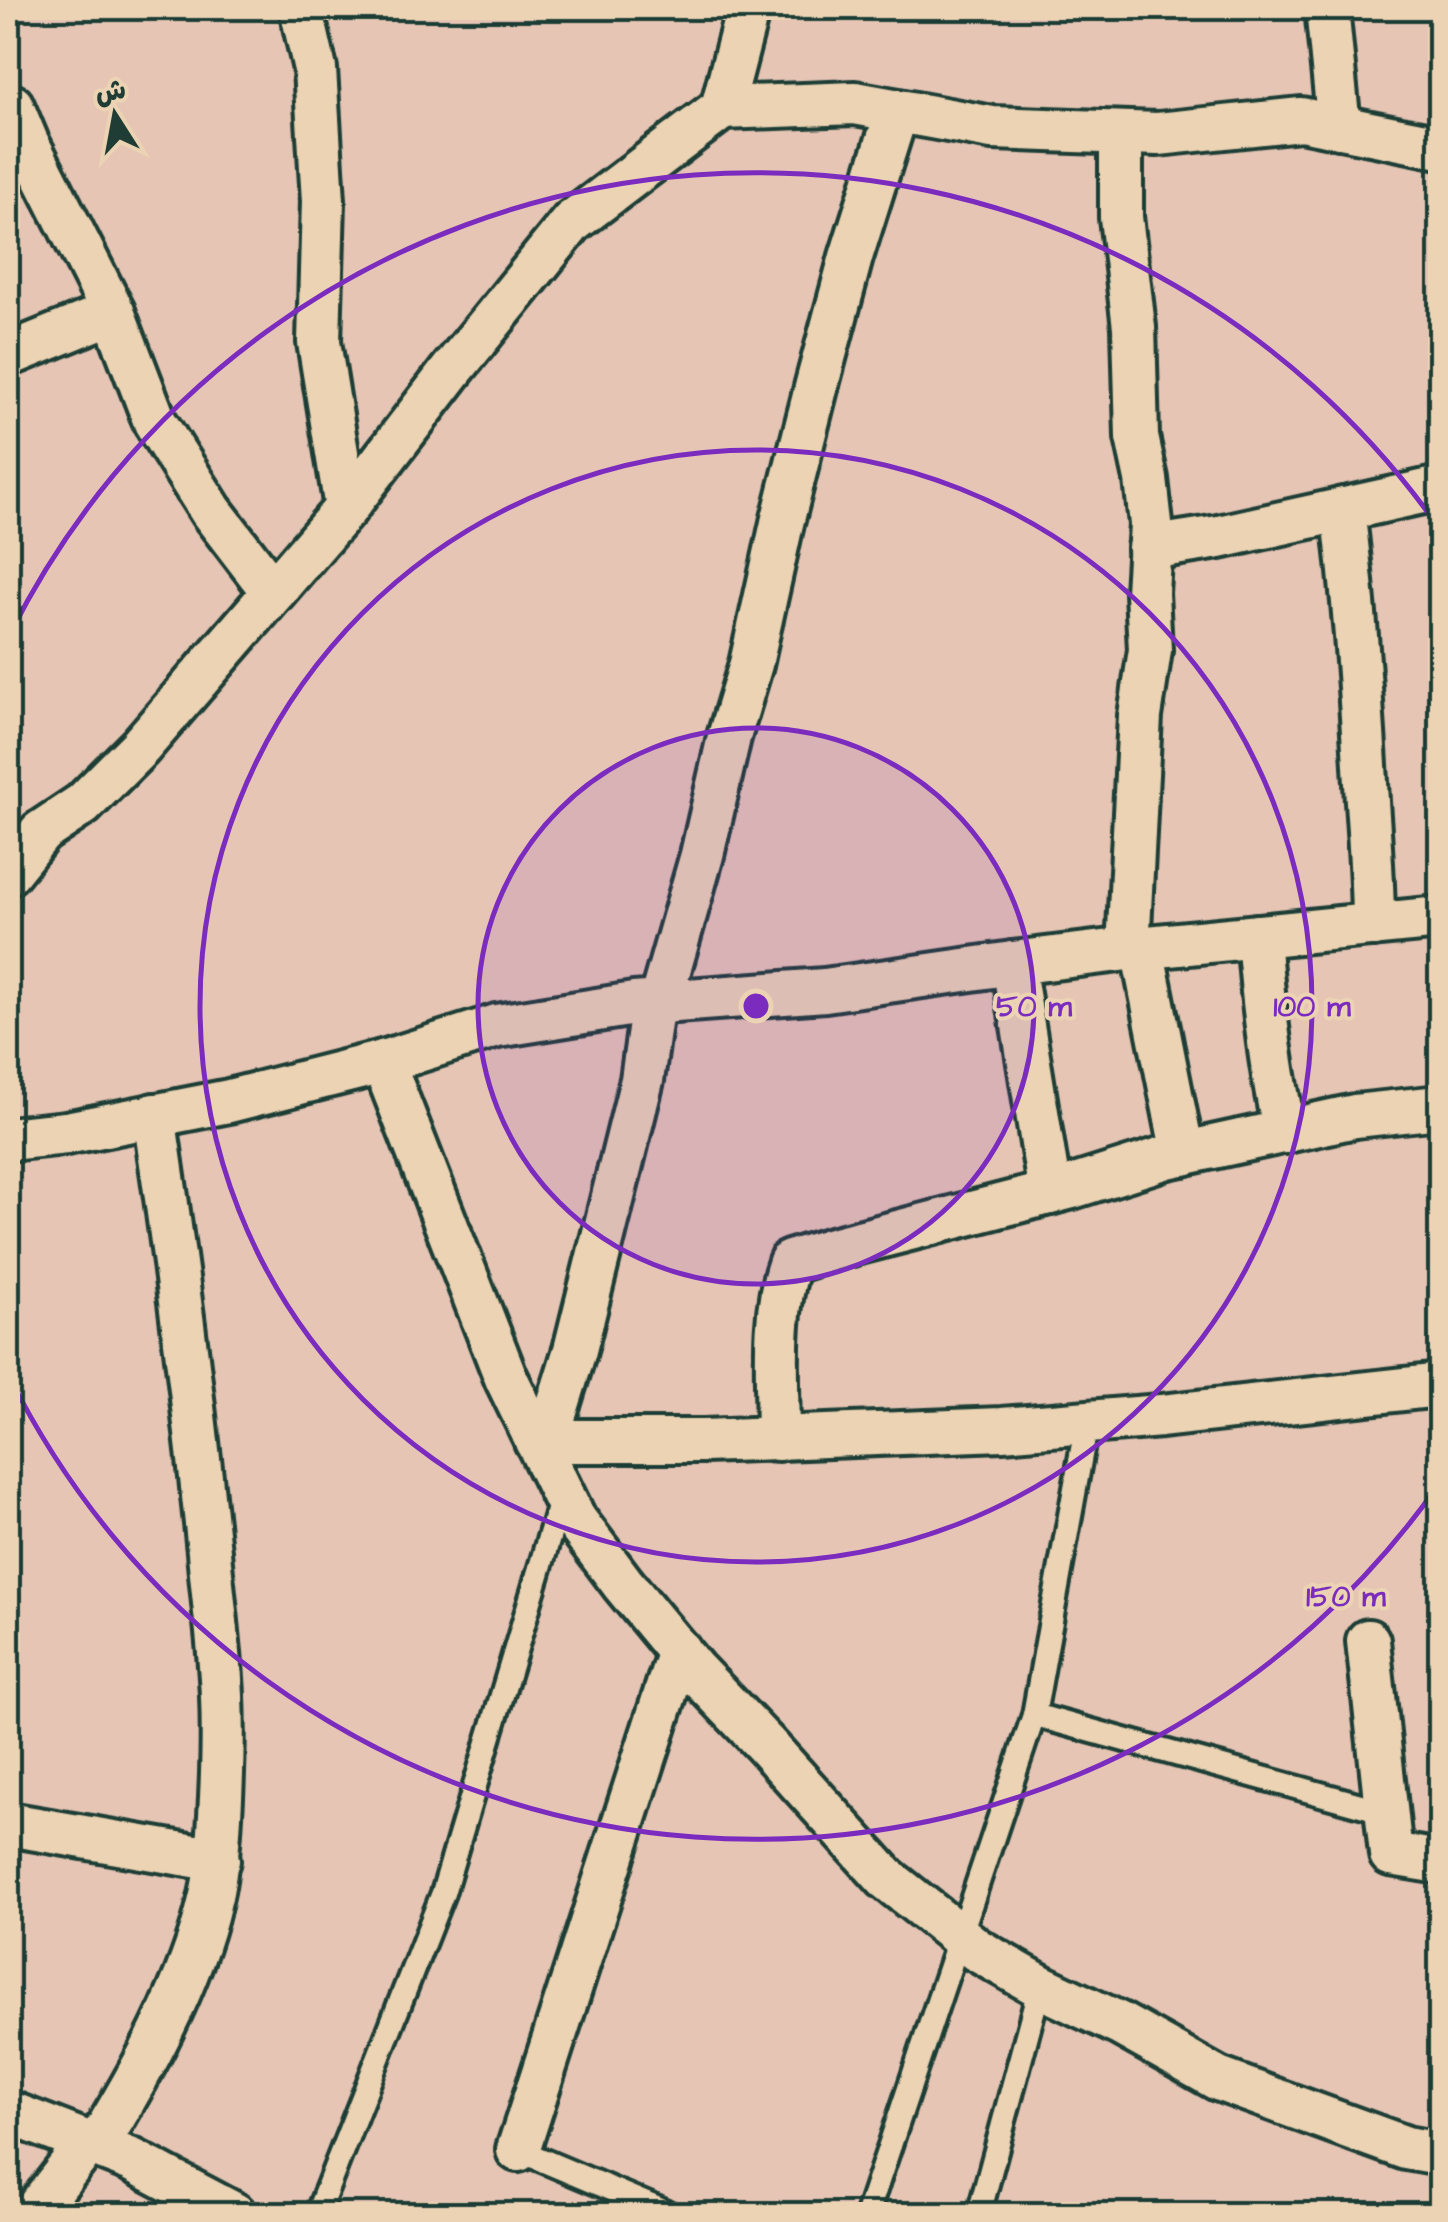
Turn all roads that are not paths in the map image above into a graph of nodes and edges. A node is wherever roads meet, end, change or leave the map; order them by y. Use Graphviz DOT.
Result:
graph roads {
  1 [pos="301,8"];
  2 [pos="748,8"];
  3 [pos="1327,8"];
  4 [pos="10,107"];
  5 [pos="722,108"];
  6 [pos="897,111"];
  7 [pos="1339,127"];
  8 [pos="1121,132"];
  9 [pos="1440,148"];
  10 [pos="113,312"];
  11 [pos="8,354"];
  12 [pos="1440,488"];
  13 [pos="346,508"];
  14 [pos="1343,509"];
  15 [pos="1149,548"];
  16 [pos="273,592"];
  17 [pos="8,873"];
  18 [pos="1440,918"];
  19 [pos="1373,925"];
  20 [pos="1258,936"];
  21 [pos="1135,949"];
  22 [pos="1013,963"];
  23 [pos="656,1002"];
  24 [pos="383,1062"];
  25 [pos="1440,1106"];
  26 [pos="154,1116"];
  27 [pos="1285,1132"];
  28 [pos="8,1139"];
  29 [pos="1183,1154"];
  30 [pos="1050,1193"];
  31 [pos="1440,1385"];
  32 [pos="1088,1422"];
  33 [pos="778,1439"];
  34 [pos="542,1441"];
  35 [pos="562,1493"];
  36 [pos="1368,1641"];
  37 [pos="678,1651"];
  38 [pos="1034,1715"];
  39 [pos="1386,1812"];
  40 [pos="8,1824"];
  41 [pos="218,1860"];
  42 [pos="1440,1862"];
  43 [pos="960,1936"];
  44 [pos="1040,1986"];
  45 [pos="8,2112"];
  46 [pos="92,2145"];
  47 [pos="518,2150"];
  48 [pos="1440,2154"];
  49 [pos="32,2214"];
  50 [pos="234,2214"];
  51 [pos="317,2214"];
  52 [pos="670,2214"];
  53 [pos="867,2214"];
  54 [pos="980,2214"];
  1 -- 13 [label="street"];
  2 -- 5 [label="street"];
  3 -- 7 [label="street"];
  4 -- 10 [label="street"];
  5 -- 6 [label="street"];
  5 -- 13 [label="street"];
  6 -- 8 [label="street"];
  6 -- 23 [label="street"];
  7 -- 8 [label="street"];
  7 -- 9 [label="street"];
  8 -- 15 [label="street"];
  10 -- 11 [label="street"];
  10 -- 16 [label="street"];
  12 -- 14 [label="street"];
  13 -- 16 [label="street"];
  14 -- 15 [label="street"];
  14 -- 19 [label="street"];
  15 -- 21 [label="street"];
  16 -- 17 [label="street"];
  18 -- 19 [label="street"];
  19 -- 20 [label="street"];
  20 -- 21 [label="street"];
  20 -- 27 [label="street"];
  21 -- 22 [label="street"];
  21 -- 29 [label="street"];
  22 -- 23 [label="street"];
  22 -- 30 [label="street"];
  23 -- 24 [label="street"];
  23 -- 34 [label="street"];
  24 -- 26 [label="street"];
  24 -- 34 [label="street"];
  25 -- 27 [label="street"];
  26 -- 28 [label="street"];
  26 -- 41 [label="street"];
  27 -- 29 [label="street"];
  29 -- 30 [label="street"];
  30 -- 33 [label="street"];
  31 -- 32 [label="street"];
  32 -- 33 [label="street"];
  32 -- 38 [label="lane"];
  33 -- 34 [label="street"];
  34 -- 35 [label="street"];
  35 -- 37 [label="street"];
  35 -- 51 [label="lane"];
  36 -- 39 [label="street"];
  37 -- 43 [label="street"];
  37 -- 47 [label="street"];
  38 -- 39 [label="lane"];
  38 -- 43 [label="lane"];
  39 -- 42 [label="street"];
  40 -- 41 [label="street"];
  41 -- 46 [label="street"];
  43 -- 44 [label="street"];
  43 -- 53 [label="lane"];
  44 -- 48 [label="street"];
  44 -- 54 [label="lane"];
  45 -- 46 [label="street"];
  46 -- 49 [label="street"];
  46 -- 50 [label="street"];
  47 -- 52 [label="lane"];
}
